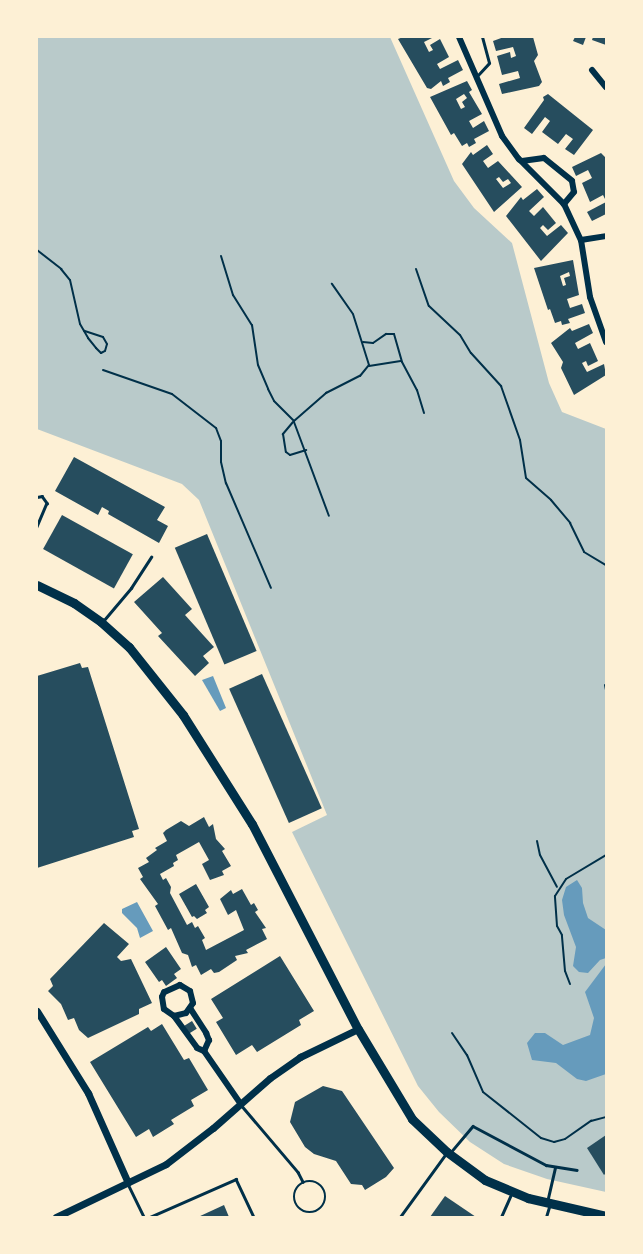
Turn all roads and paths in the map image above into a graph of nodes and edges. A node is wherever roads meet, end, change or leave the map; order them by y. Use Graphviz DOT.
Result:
graph roads {
  1 [pos="458,37"];
  2 [pos="482,37"];
  3 [pos="592,70"];
  4 [pos="475,77"];
  5 [pos="606,87"];
  6 [pos="522,162"];
  7 [pos="564,204"];
  8 [pos="606,236"];
  9 [pos="581,240"];
  10 [pos="37,250"];
  11 [pos="221,256"];
  12 [pos="416,269"];
  13 [pos="332,284"];
  14 [pos="84,331"];
  15 [pos="362,342"];
  16 [pos="606,342"];
  17 [pos="402,362"];
  18 [pos="368,366"];
  19 [pos="103,370"];
  20 [pos="424,413"];
  21 [pos="294,421"];
  22 [pos="306,450"];
  23 [pos="37,497"];
  24 [pos="329,516"];
  25 [pos="37,527"];
  26 [pos="151,557"];
  27 [pos="606,565"];
  28 [pos="37,585"];
  29 [pos="271,588"];
  30 [pos="102,622"];
  31 [pos="605,685"];
  32 [pos="606,690"];
  33 [pos="537,842"];
  34 [pos="606,855"];
  35 [pos="558,888"];
  36 [pos="570,984"];
  37 [pos="191,1009"];
  38 [pos="37,1011"];
  39 [pos="174,1016"];
  40 [pos="358,1029"];
  41 [pos="453,1033"];
  42 [pos="204,1051"];
  43 [pos="240,1103"];
  44 [pos="606,1117"];
  45 [pos="448,1153"];
  46 [pos="555,1168"];
  47 [pos="578,1170"];
  48 [pos="303,1182"];
  49 [pos="128,1184"];
  50 [pos="512,1192"];
  51 [pos="548,1204"];
  52 [pos="306,1215"];
  53 [pos="606,1216"];
  54 [pos="56,1217"];
  55 [pos="144,1217"];
  56 [pos="150,1217"];
  57 [pos="254,1217"];
  58 [pos="400,1217"];
  59 [pos="501,1217"];
  60 [pos="546,1217"];
  1 -- 4 [label="street"];
  2 -- 4 [label="lane"];
  3 -- 5 [label="street"];
  4 -- 6 [label="street"];
  6 -- 7 [label="street"];
  6 -- 7 [label="street"];
  7 -- 9 [label="street"];
  8 -- 9 [label="street"];
  9 -- 16 [label="street"];
  10 -- 14 [label="path"];
  11 -- 21 [label="path"];
  12 -- 27 [label="path"];
  13 -- 15 [label="path"];
  14 -- 14 [label="path"];
  15 -- 17 [label="path"];
  15 -- 18 [label="path"];
  17 -- 18 [label="path"];
  17 -- 20 [label="path"];
  18 -- 21 [label="path"];
  19 -- 29 [label="path"];
  21 -- 22 [label="path"];
  21 -- 22 [label="path"];
  22 -- 24 [label="path"];
  23 -- 25 [label="lane"];
  26 -- 30 [label="lane"];
  28 -- 30 [label="main road"];
  30 -- 40 [label="main road"];
  31 -- 32 [label="path"];
  33 -- 35 [label="path"];
  34 -- 35 [label="path"];
  35 -- 36 [label="path"];
  37 -- 39 [label="street"];
  37 -- 39 [label="street"];
  37 -- 42 [label="street"];
  38 -- 49 [label="street"];
  39 -- 42 [label="street"];
  40 -- 43 [label="street"];
  40 -- 45 [label="main road"];
  41 -- 44 [label="path"];
  42 -- 43 [label="street"];
  43 -- 48 [label="lane"];
  43 -- 49 [label="street"];
  45 -- 46 [label="lane"];
  45 -- 50 [label="main road"];
  45 -- 58 [label="lane"];
  46 -- 47 [label="lane"];
  46 -- 51 [label="lane"];
  48 -- 52 [label="lane"];
  48 -- 52 [label="lane"];
  49 -- 54 [label="street"];
  49 -- 55 [label="lane"];
  50 -- 51 [label="main road"];
  50 -- 59 [label="lane"];
  51 -- 53 [label="main road"];
  51 -- 60 [label="lane"];
  56 -- 57 [label="lane"];
}
